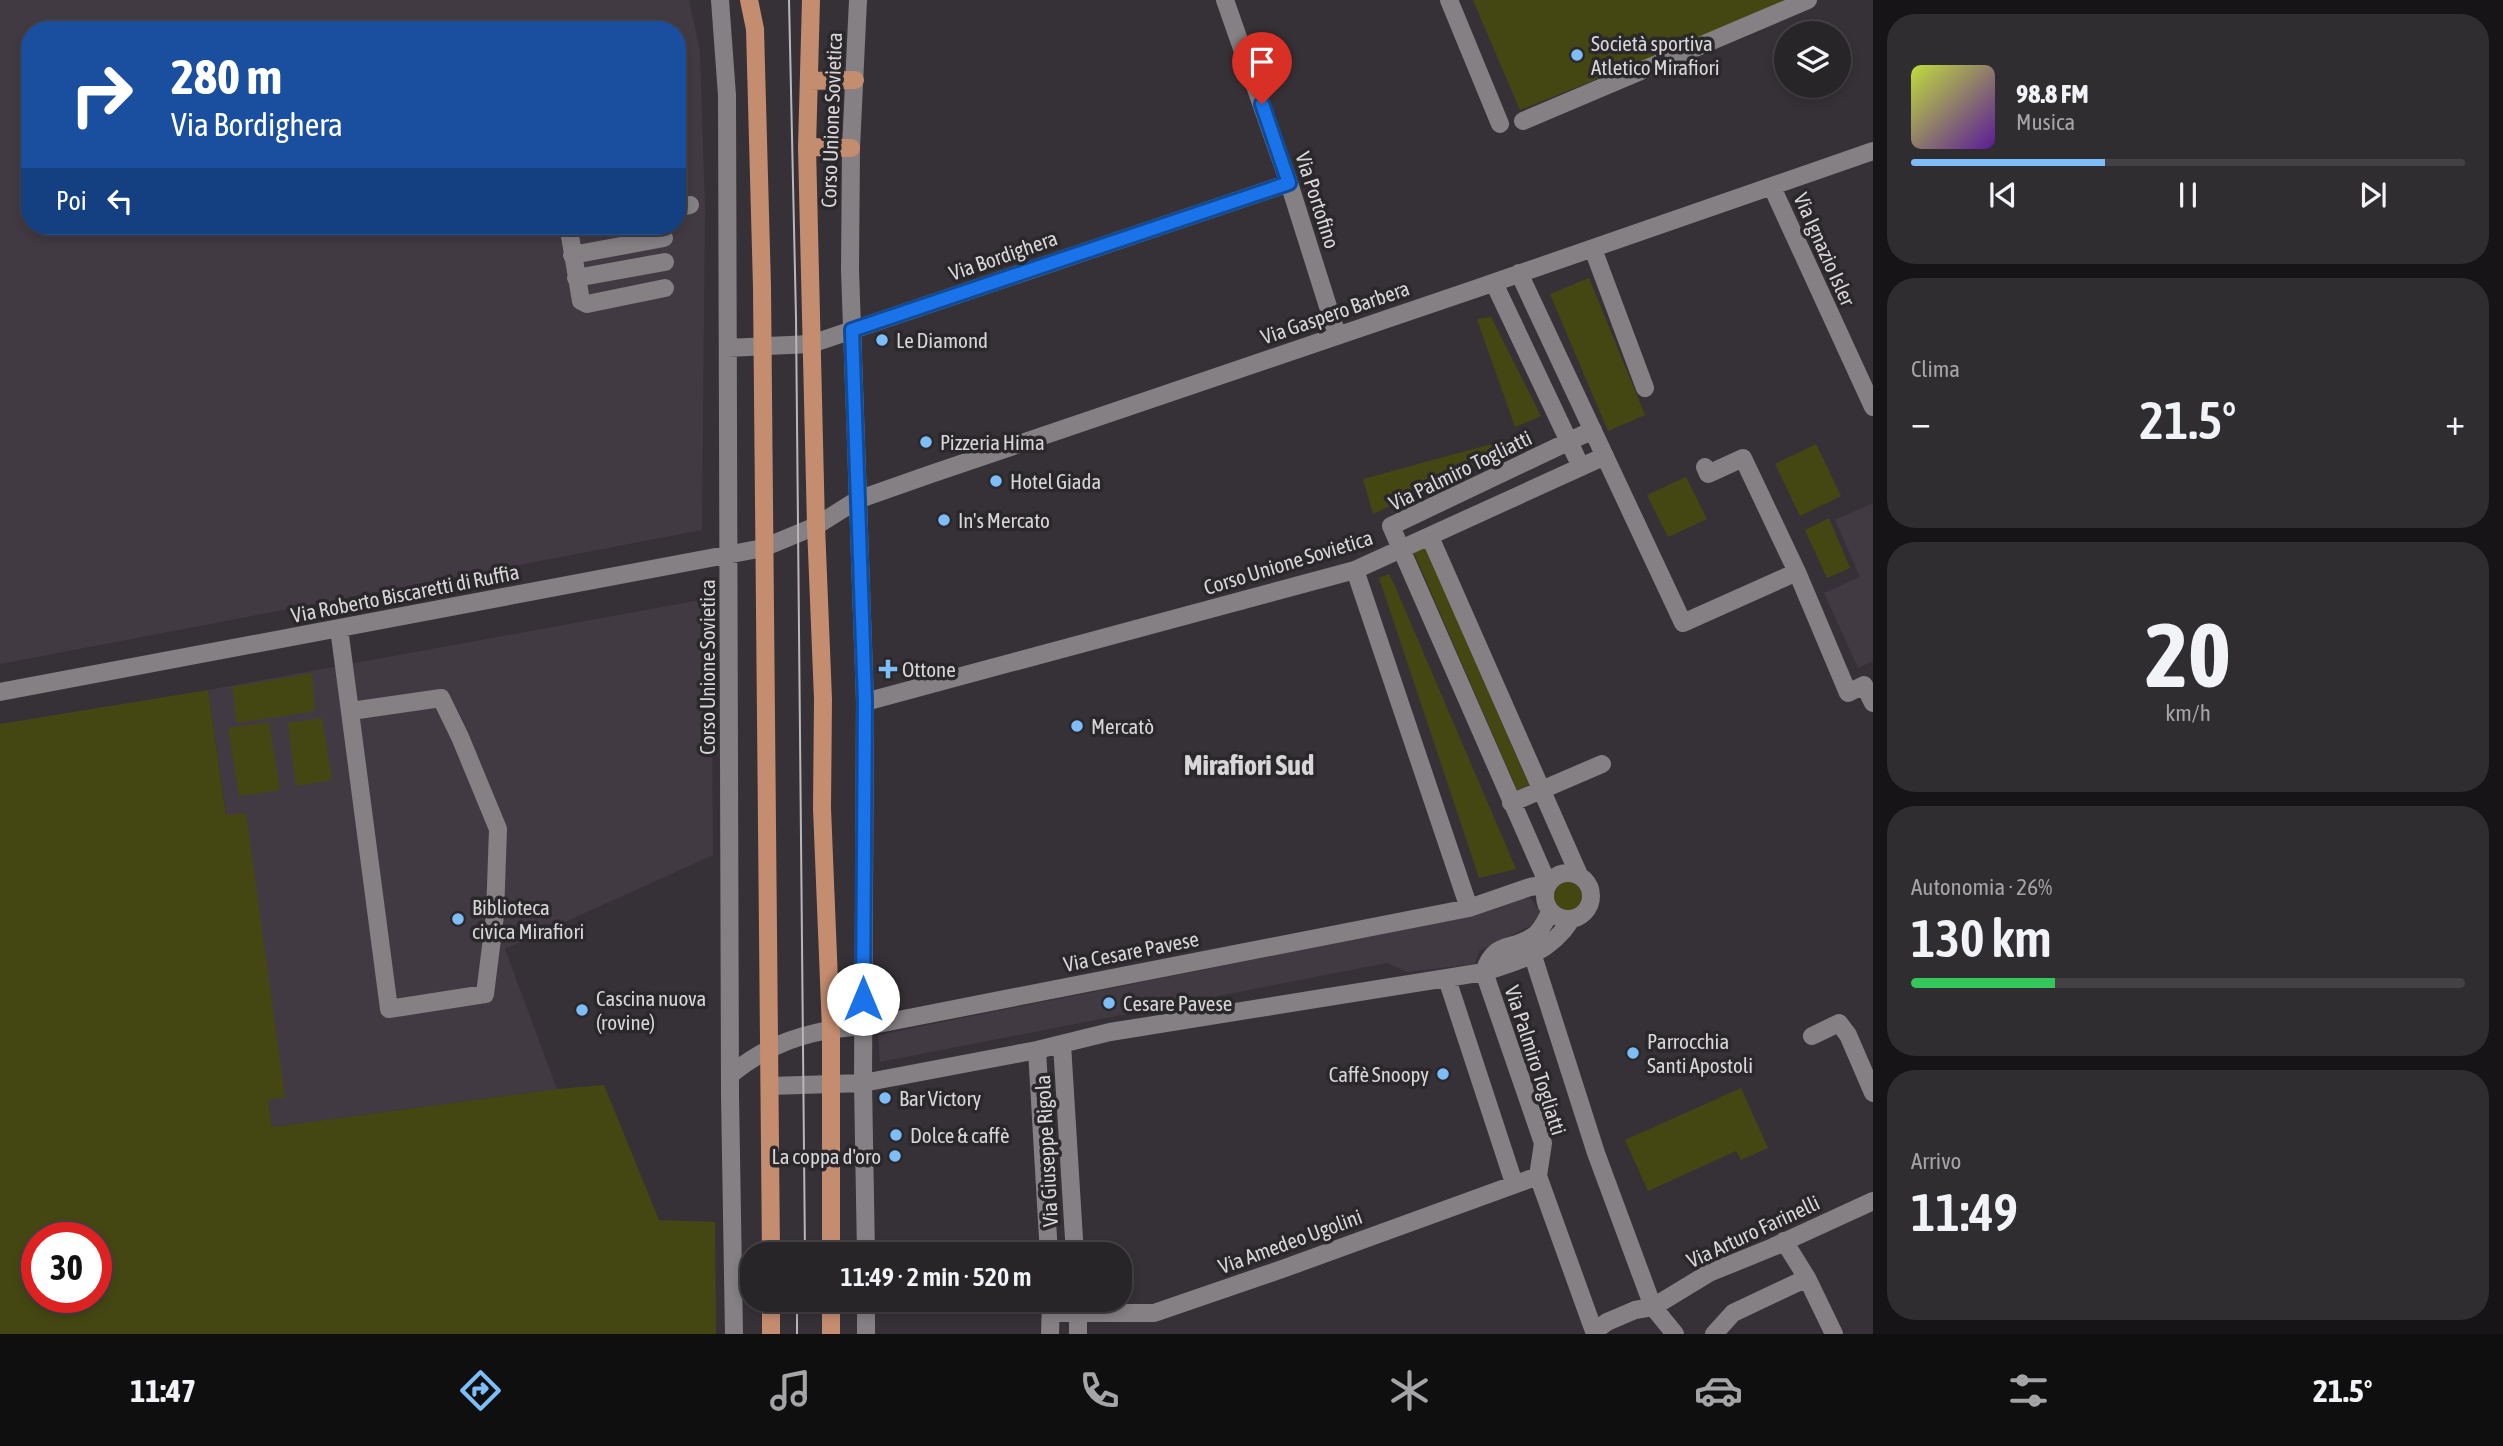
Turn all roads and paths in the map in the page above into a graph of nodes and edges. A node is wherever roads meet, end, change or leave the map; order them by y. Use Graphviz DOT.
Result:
graph roads {
  1 [pos="720,0"];
  2 [pos="749,0"];
  3 [pos="811,0"];
  4 [pos="858,0"];
  5 [pos="1225,0"];
  6 [pos="1449,0"];
  7 [pos="1808,0"];
  8 [pos="855,80"];
  9 [pos="809,81"];
  10 [pos="1523,121"];
  11 [pos="1500,124"];
  12 [pos="807,147"];
  13 [pos="851,148"];
  14 [pos="1873,151"];
  15 [pos="1289,183"];
  16 [pos="1772,187"];
  17 [pos="571,235"];
  18 [pos="664,238"];
  19 [pos="1593,249"];
  20 [pos="572,255"];
  21 [pos="664,262"];
  22 [pos="1519,273"];
  23 [pos="576,278"];
  24 [pos="1494,283"];
  25 [pos="665,288"];
  26 [pos="852,330"];
  27 [pos="1337,335"];
  28 [pos="811,344"];
  29 [pos="762,347"];
  30 [pos="728,348"];
  31 [pos="1645,388"];
  32 [pos="1873,405"];
  33 [pos="1593,430"];
  34 [pos="1569,442"];
  35 [pos="1605,456"];
  36 [pos="1581,467"];
  37 [pos="1705,467"];
  38 [pos="857,500"];
  39 [pos="816,526"];
  40 [pos="1430,537"];
  41 [pos="763,548"];
  42 [pos="1400,550"];
  43 [pos="729,556"];
  44 [pos="1355,570"];
  45 [pos="1797,572"];
  46 [pos="339,628"];
  47 [pos="0,692"];
  48 [pos="865,702"];
  49 [pos="1873,703"];
  50 [pos="351,711"];
  51 [pos="1602,764"];
  52 [pos="1540,791"];
  53 [pos="1511,803"];
  54 [pos="1578,875"];
  55 [pos="1548,884"];
  56 [pos="1469,908"];
  57 [pos="1550,912"];
  58 [pos="1571,920"];
  59 [pos="1533,956"];
  60 [pos="1483,972"];
  61 [pos="1447,979"];
  62 [pos="863,1027"];
  63 [pos="831,1030"];
  64 [pos="1812,1035"];
  65 [pos="1062,1044"];
  66 [pos="769,1049"];
  67 [pos="1037,1049"];
  68 [pos="730,1075"];
  69 [pos="863,1083"];
  70 [pos="831,1085"];
  71 [pos="770,1086"];
  72 [pos="1873,1093"];
  73 [pos="1538,1176"];
  74 [pos="1514,1184"];
  75 [pos="1873,1201"];
  76 [pos="1784,1241"];
  77 [pos="771,1242"];
  78 [pos="831,1242"];
  79 [pos="866,1242"];
  80 [pos="1048,1242"];
  81 [pos="1074,1242"];
  82 [pos="1807,1279"];
  83 [pos="1653,1307"];
  84 [pos="1132,1310"];
  85 [pos="771,1312"];
  86 [pos="831,1312"];
  87 [pos="866,1312"];
  88 [pos="1051,1312"];
  89 [pos="1078,1312"];
  90 [pos="1595,1332"];
  91 [pos="734,1334"];
  92 [pos="771,1334"];
  93 [pos="831,1334"];
  94 [pos="866,1334"];
  95 [pos="1051,1334"];
  96 [pos="1079,1334"];
  97 [pos="1675,1334"];
  98 [pos="1714,1334"];
  99 [pos="1834,1334"];
  1 -- 30 [label="street, Corso Unione Sovietica"];
  2 -- 29 [label="main road"];
  3 -- 9 [label="main road, Corso Unione Sovietica"];
  4 -- 8 [label="street, Corso Unione Sovietica"];
  5 -- 15 [label="street, Via Portofino"];
  6 -- 11 [label="street"];
  7 -- 10 [label="street"];
  8 -- 9 [label="main road"];
  8 -- 13 [label="street, Corso Unione Sovietica"];
  9 -- 12 [label="main road, Corso Unione Sovietica"];
  12 -- 13 [label="main road"];
  12 -- 28 [label="main road, Corso Unione Sovietica"];
  13 -- 26 [label="street, Corso Unione Sovietica"];
  14 -- 16 [label="street, Via Gaspero Barbera"];
  15 -- 26 [label="street, Via Bordighera"];
  15 -- 27 [label="street, Via Portofino"];
  16 -- 19 [label="street, Via Gaspero Barbera"];
  16 -- 32 [label="street, Via Ignazio Isler"];
  17 -- 20 [label="street"];
  18 -- 20 [label="street"];
  19 -- 22 [label="street, Via Gaspero Barbera"];
  19 -- 31 [label="street"];
  20 -- 23 [label="street"];
  21 -- 23 [label="street"];
  22 -- 24 [label="street, Via Gaspero Barbera"];
  22 -- 33 [label="street"];
  23 -- 25 [label="street"];
  24 -- 27 [label="street, Via Gaspero Barbera"];
  24 -- 34 [label="street"];
  26 -- 28 [label="street, Via Bordighera"];
  26 -- 38 [label="street, Corso Unione Sovietica"];
  27 -- 38 [label="street, Via Gaspero Barbera"];
  28 -- 29 [label="street, Via Bordighera"];
  28 -- 39 [label="main road, Corso Unione Sovietica"];
  29 -- 30 [label="street, Via Bordighera"];
  29 -- 41 [label="main road"];
  30 -- 43 [label="street, Corso Unione Sovietica"];
  33 -- 34 [label="street, Via Palmiro Togliatti"];
  33 -- 35 [label="street"];
  34 -- 36 [label="street"];
  34 -- 42 [label="street, Via Palmiro Togliatti"];
  35 -- 36 [label="street"];
  35 -- 45 [label="street"];
  36 -- 40 [label="street"];
  37 -- 45 [label="street"];
  38 -- 39 [label="street, Via Gaspero Barbera"];
  38 -- 48 [label="street, Corso Unione Sovietica"];
  39 -- 41 [label="street, Via Roberto Biscaretti di Ruffia"];
  39 -- 63 [label="main road, Corso Unione Sovietica"];
  40 -- 42 [label="street"];
  40 -- 52 [label="street"];
  41 -- 43 [label="street, Via Roberto Biscaretti di Ruffia"];
  41 -- 66 [label="main road"];
  42 -- 44 [label="street, Corso Unione Sovietica"];
  42 -- 53 [label="street, Via Palmiro Togliatti"];
  43 -- 46 [label="street, Via Roberto Biscaretti di Ruffia"];
  43 -- 68 [label="street, Corso Unione Sovietica"];
  44 -- 48 [label="street, Corso Unione Sovietica"];
  44 -- 56 [label="street"];
  45 -- 49 [label="street"];
  46 -- 47 [label="street, Via Roberto Biscaretti di Ruffia"];
  46 -- 50 [label="street"];
  48 -- 62 [label="street, Corso Unione Sovietica"];
  50 -- 50 [label="street"];
  51 -- 52 [label="street"];
  52 -- 53 [label="street"];
  52 -- 54 [label="street"];
  53 -- 55 [label="street, Via Palmiro Togliatti"];
  54 -- 55 [label="street"];
  54 -- 58 [label="street"];
  55 -- 56 [label="street, Via Cesare Pavese"];
  55 -- 57 [label="street"];
  56 -- 62 [label="street, Via Cesare Pavese"];
  57 -- 58 [label="street"];
  57 -- 60 [label="street, Via Palmiro Togliatti"];
  58 -- 59 [label="street"];
  59 -- 60 [label="street"];
  59 -- 83 [label="street, Via Palmiro Togliatti"];
  60 -- 61 [label="street"];
  60 -- 73 [label="street, Via Palmiro Togliatti"];
  61 -- 65 [label="street"];
  61 -- 74 [label="street"];
  62 -- 63 [label="street, Via Cesare Pavese"];
  62 -- 69 [label="street, Corso Unione Sovietica"];
  63 -- 66 [label="street, Via Cesare Pavese"];
  63 -- 70 [label="main road, Corso Unione Sovietica"];
  64 -- 72 [label="street"];
  65 -- 67 [label="street"];
  65 -- 81 [label="street, Via Giuseppe Rigola"];
  66 -- 68 [label="street, Via Cesare Pavese"];
  66 -- 71 [label="main road"];
  67 -- 69 [label="street"];
  67 -- 80 [label="street, Via Giuseppe Rigola"];
  68 -- 91 [label="street, Corso Unione Sovietica"];
  69 -- 70 [label="street"];
  69 -- 79 [label="street, Corso Unione Sovietica"];
  70 -- 71 [label="street"];
  70 -- 78 [label="main road, Corso Unione Sovietica"];
  71 -- 77 [label="main road"];
  73 -- 74 [label="street, Via Amedeo Ugolini"];
  73 -- 90 [label="street, Via Palmiro Togliatti"];
  74 -- 84 [label="street, Via Amedeo Ugolini"];
  75 -- 76 [label="street, Via Arturo Farinelli"];
  76 -- 82 [label="street"];
  76 -- 83 [label="street, Via Arturo Farinelli"];
  82 -- 98 [label="street"];
  82 -- 99 [label="street"];
  83 -- 90 [label="street, Via Arturo Farinelli"];
  83 -- 97 [label="street"];
  85 -- 92 [label="main road"];
  86 -- 93 [label="main road"];
  87 -- 94 [label="street"];
  88 -- 95 [label="street"];
  89 -- 96 [label="street"];
}
